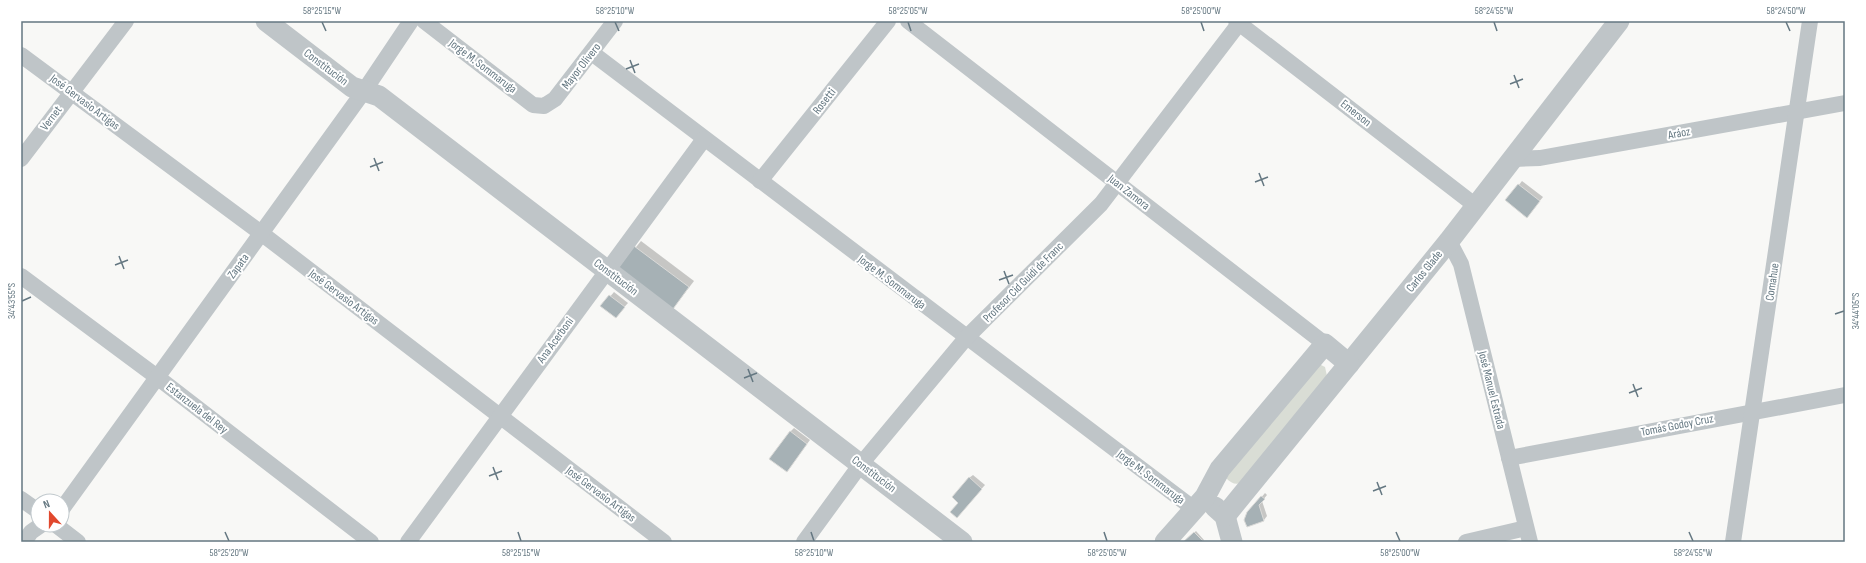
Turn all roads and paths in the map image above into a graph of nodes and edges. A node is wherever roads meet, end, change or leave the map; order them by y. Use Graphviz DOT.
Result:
graph roads {
  1 [pos="126,21"];
  2 [pos="266,21"];
  3 [pos="411,21"];
  4 [pos="424,21"];
  5 [pos="615,21"];
  6 [pos="888,21"];
  7 [pos="908,21"];
  8 [pos="1619,21"];
  9 [pos="1810,21"];
  10 [pos="1239,22"];
  11 [pos="592,53"];
  12 [pos="21,55"];
  13 [pos="71,91"];
  14 [pos="364,91"];
  15 [pos="1845,103"];
  16 [pos="544,106"];
  17 [pos="1797,111"];
  18 [pos="704,139"];
  19 [pos="21,159"];
  20 [pos="1513,159"];
  21 [pos="760,181"];
  22 [pos="1118,183"];
  23 [pos="1476,206"];
  24 [pos="261,233"];
  25 [pos="1449,241"];
  26 [pos="606,270"];
  27 [pos="21,276"];
  28 [pos="966,338"];
  29 [pos="1325,344"];
  30 [pos="1350,364"];
  31 [pos="157,377"];
  32 [pos="1845,395"];
  33 [pos="1753,411"];
  34 [pos="501,417"];
  35 [pos="1509,458"];
  36 [pos="861,464"];
  37 [pos="70,498"];
  38 [pos="21,499"];
  39 [pos="1199,503"];
  40 [pos="30,505"];
  41 [pos="1225,516"];
  42 [pos="30,533"];
  43 [pos="66,533"];
  44 [pos="1528,535"];
  45 [pos="24,542"];
  46 [pos="78,542"];
  47 [pos="371,542"];
  48 [pos="408,542"];
  49 [pos="664,542"];
  50 [pos="804,542"];
  51 [pos="962,542"];
  52 [pos="1165,542"];
  53 [pos="1232,542"];
  54 [pos="1466,542"];
  55 [pos="1734,542"];
  1 -- 13 [label="street, Vernet"];
  2 -- 14 [label="street, Constitución"];
  3 -- 14 [label="street, Zapata"];
  4 -- 16 [label="street, Jorge M. Sommaruga"];
  5 -- 11 [label="street, Mayor Olivero"];
  6 -- 21 [label="street, Rosetti"];
  7 -- 22 [label="street, Juan Zamora"];
  8 -- 20 [label="street, Carlos Glade"];
  9 -- 17 [label="street, Comahue"];
  10 -- 22 [label="street, Profesor Cid Guidi de Franc"];
  10 -- 23 [label="street, Emerson"];
  11 -- 16 [label="street, Mayor Olivero"];
  11 -- 18 [label="street, Jorge M. Sommaruga"];
  12 -- 13 [label="street, José Gervasio Artigas"];
  13 -- 19 [label="street, Vernet"];
  13 -- 24 [label="street, José Gervasio Artigas"];
  14 -- 24 [label="street, Zapata"];
  14 -- 26 [label="street, Constitución"];
  15 -- 17 [label="street, Aráoz"];
  17 -- 20 [label="street, Aráoz"];
  17 -- 33 [label="street, Comahue"];
  18 -- 21 [label="street, Jorge M. Sommaruga"];
  18 -- 26 [label="street, Ana Acerboni"];
  20 -- 23 [label="street, Carlos Glade"];
  21 -- 28 [label="street, Jorge M. Sommaruga"];
  22 -- 28 [label="street, Profesor Cid Guidi de Franc"];
  22 -- 29 [label="street, Juan Zamora"];
  23 -- 25 [label="street, Carlos Glade"];
  24 -- 31 [label="street, Zapata"];
  24 -- 34 [label="street, José Gervasio Artigas"];
  25 -- 30 [label="street, Carlos Glade"];
  25 -- 35 [label="street, José Manuel Estrada"];
  26 -- 34 [label="street, Ana Acerboni"];
  26 -- 36 [label="street, Constitución"];
  27 -- 31 [label="street, Estanzuela del Rey"];
  28 -- 36 [label="street, Profesor Cid Guidi de Franc"];
  28 -- 39 [label="street, Jorge M. Sommaruga"];
  29 -- 30 [label="street, Juan Zamora"];
  29 -- 39 [label="street"];
  30 -- 41 [label="street, Carlos Glade"];
  31 -- 37 [label="street, Zapata"];
  31 -- 47 [label="street, Estanzuela del Rey"];
  32 -- 33 [label="street, Tomás Godoy Cruz"];
  33 -- 35 [label="street, Tomás Godoy Cruz"];
  33 -- 55 [label="street, Comahue"];
  34 -- 48 [label="street, Ana Acerboni"];
  34 -- 49 [label="street, José Gervasio Artigas"];
  35 -- 44 [label="street, José Manuel Estrada"];
  36 -- 50 [label="street, Profesor Cid Guidi de Franc"];
  36 -- 51 [label="street, Constitución"];
  38 -- 40 [label="street"];
  39 -- 41 [label="street"];
  39 -- 52 [label="street"];
  41 -- 53 [label="street"];
  42 -- 45 [label="street"];
  43 -- 46 [label="street"];
  44 -- 54 [label="street"];
}
